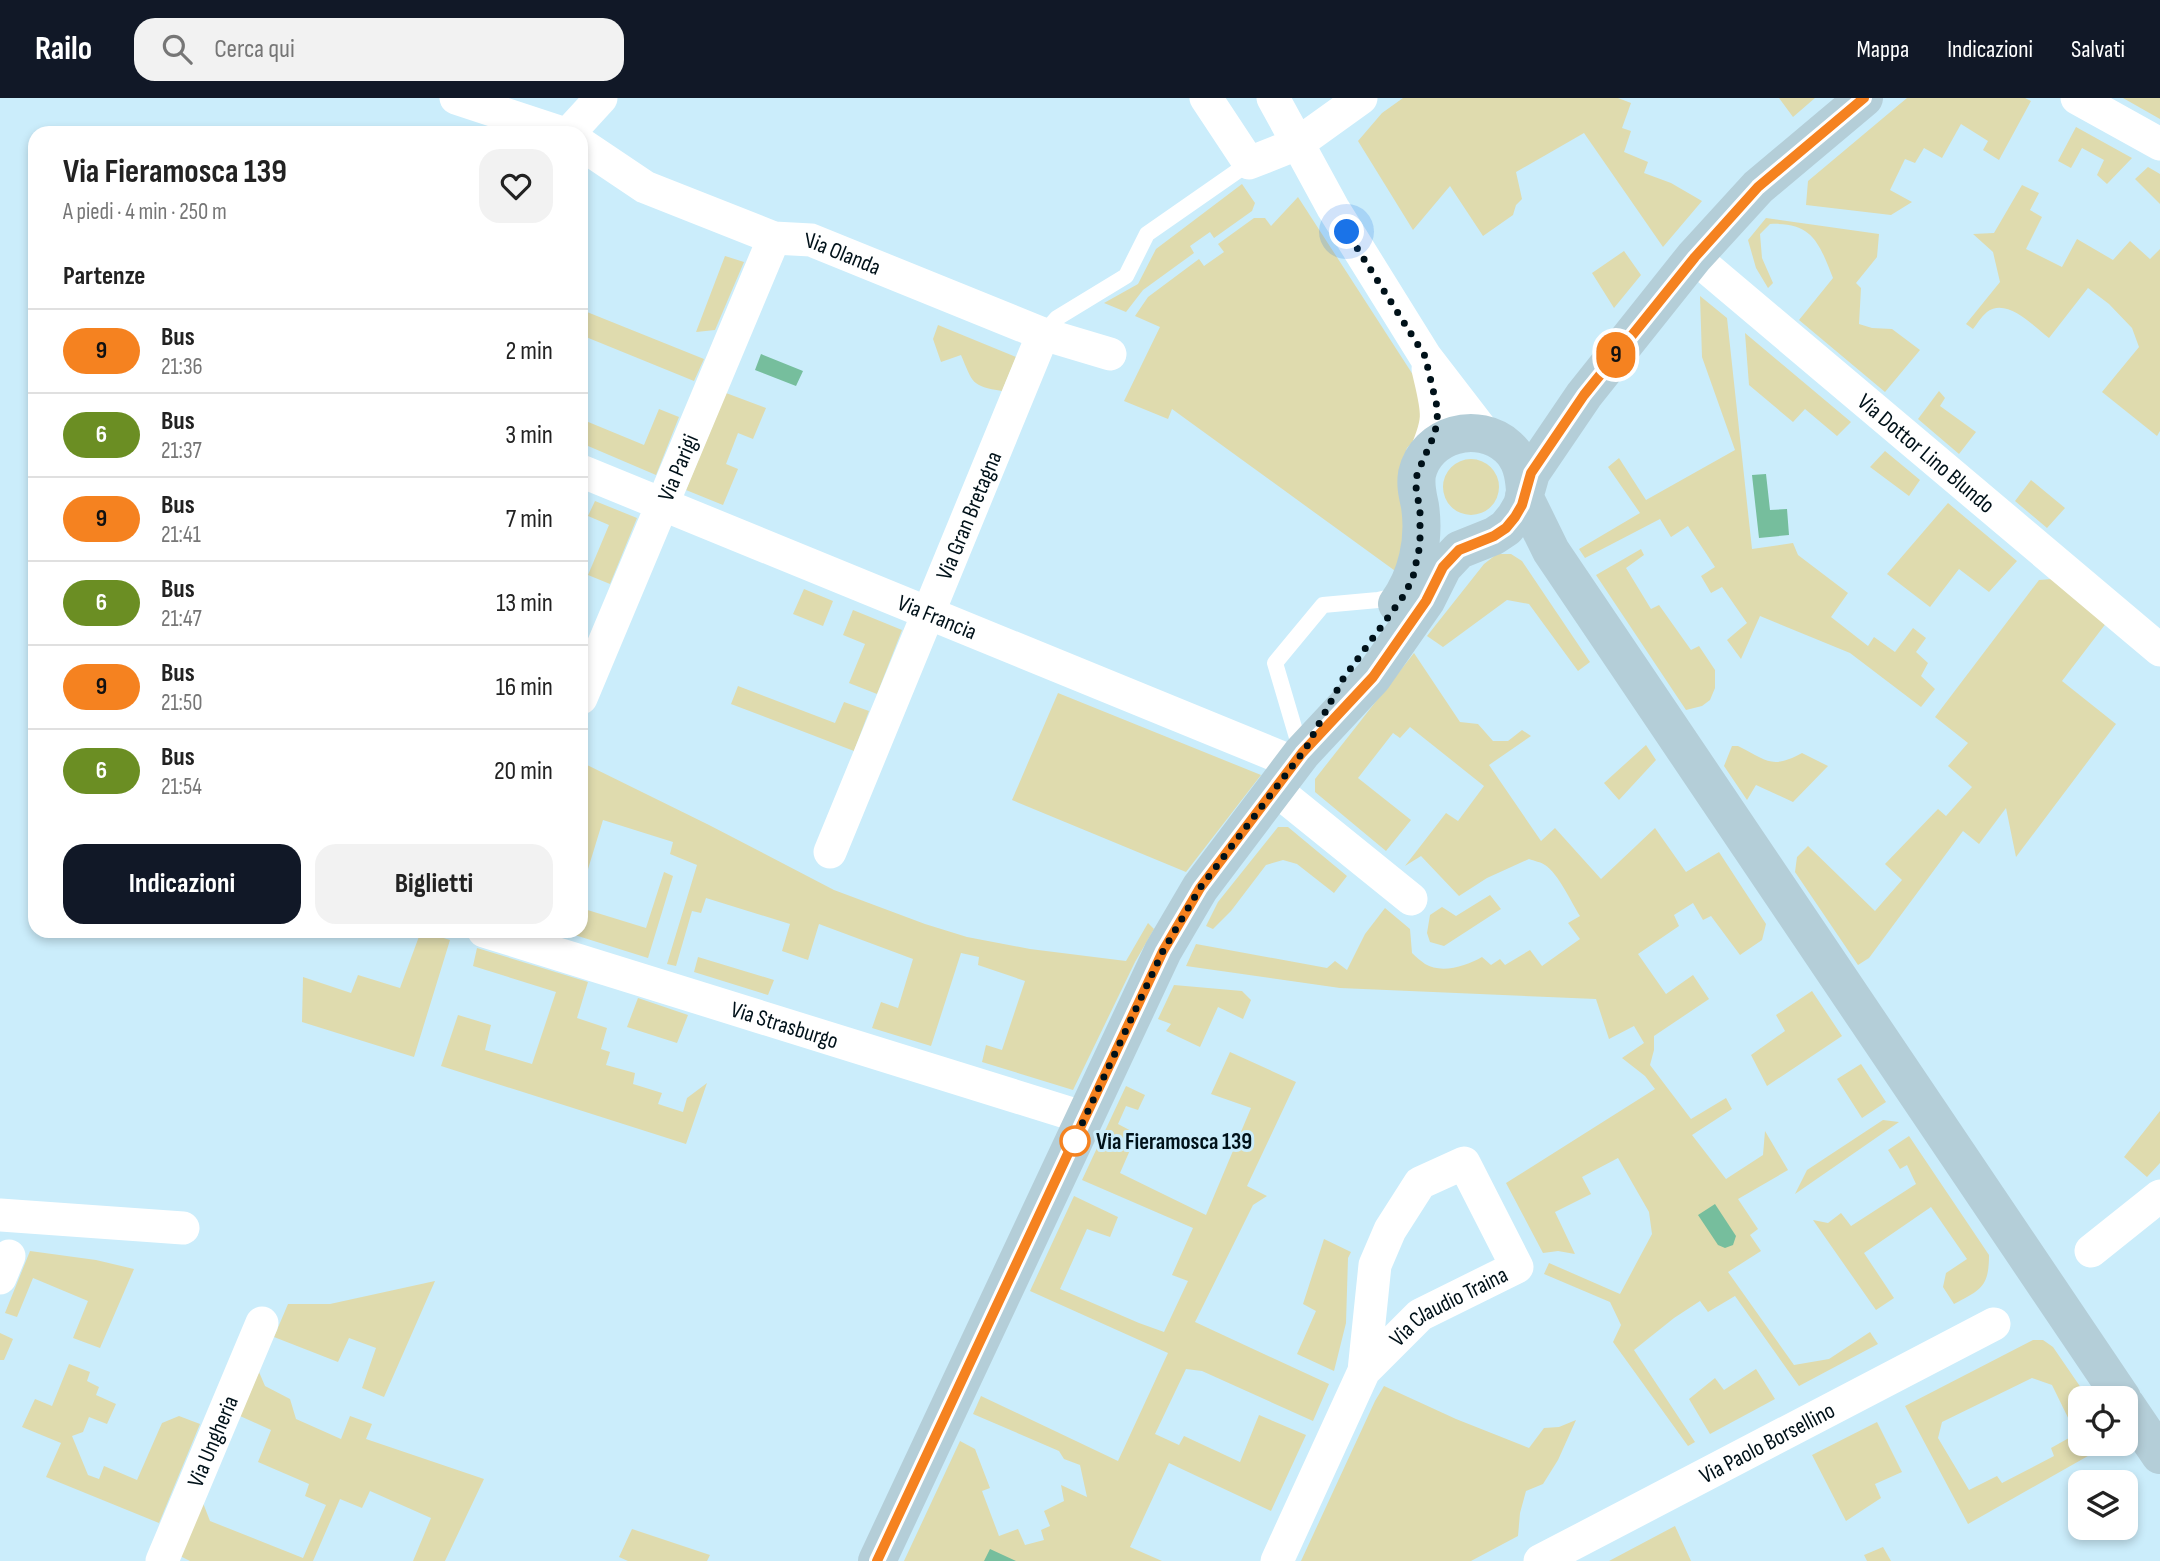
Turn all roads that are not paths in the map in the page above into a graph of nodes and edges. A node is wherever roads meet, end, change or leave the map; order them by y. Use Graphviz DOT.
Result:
graph roads {
  1 [pos="456,98"];
  2 [pos="601,98"];
  3 [pos="1206,98"];
  4 [pos="1273,98"];
  5 [pos="1361,98"];
  6 [pos="1864,98"];
  7 [pos="2077,98"];
  8 [pos="541,126"];
  9 [pos="575,126"];
  10 [pos="1297,144"];
  11 [pos="2160,144"];
  12 [pos="588,149"];
  13 [pos="1249,163"];
  14 [pos="774,238"];
  15 [pos="1695,257"];
  16 [pos="1043,334"];
  17 [pos="1110,354"];
  18 [pos="1425,356"];
  19 [pos="1584,395"];
  20 [pos="1490,436"];
  21 [pos="1423,459"];
  22 [pos="588,474"];
  23 [pos="1524,493"];
  24 [pos="662,504"];
  25 [pos="1420,508"];
  26 [pos="1489,537"];
  27 [pos="1551,551"];
  28 [pos="1405,594"];
  29 [pos="929,613"];
  30 [pos="2160,650"];
  31 [pos="588,681"];
  32 [pos="1294,763"];
  33 [pos="830,852"];
  34 [pos="1411,899"];
  35 [pos="506,938"];
  36 [pos="1085,1118"];
  37 [pos="2160,1196"];
  38 [pos="0,1215"];
  39 [pos="183,1228"];
  40 [pos="2091,1251"];
  41 [pos="262,1323"];
  42 [pos="1994,1324"];
  43 [pos="1364,1371"];
  44 [pos="2114,1386"];
  45 [pos="2138,1423"];
  46 [pos="2160,1455"];
  47 [pos="162,1561"];
  48 [pos="877,1561"];
  49 [pos="1277,1561"];
  50 [pos="1540,1561"];
  1 -- 8 [label="street"];
  2 -- 9 [label="street"];
  3 -- 13 [label="street"];
  4 -- 10 [label="street"];
  5 -- 10 [label="street"];
  6 -- 15 [label="main road"];
  7 -- 11 [label="street"];
  10 -- 13 [label="street"];
  10 -- 18 [label="street"];
  12 -- 14 [label="street, Via Olanda"];
  13 -- 16 [label="lane"];
  14 -- 16 [label="street, Via Olanda"];
  14 -- 24 [label="street, Via Parigi"];
  15 -- 19 [label="main road"];
  15 -- 30 [label="street, Via Dottor Lino Blundo"];
  16 -- 17 [label="street, Via Olanda"];
  16 -- 29 [label="street, Via Gran Bretagna"];
  18 -- 20 [label="street"];
  18 -- 21 [label="street"];
  19 -- 20 [label="main road"];
  19 -- 23 [label="main road"];
  20 -- 21 [label="main road"];
  20 -- 23 [label="main road"];
  21 -- 25 [label="main road"];
  22 -- 24 [label="street, Via Francia"];
  23 -- 26 [label="main road"];
  23 -- 27 [label="main road"];
  24 -- 29 [label="street, Via Francia"];
  24 -- 31 [label="street, Via Parigi"];
  25 -- 26 [label="main road"];
  25 -- 28 [label="main road"];
  26 -- 27 [label="main road"];
  26 -- 32 [label="main road"];
  27 -- 44 [label="main road"];
  28 -- 32 [label="main road"];
  28 -- 32 [label="lane"];
  29 -- 32 [label="street, Via Francia"];
  29 -- 33 [label="street, Via Gran Bretagna"];
  32 -- 34 [label="street, Via Francia"];
  32 -- 36 [label="main road"];
  35 -- 36 [label="street, Via Strasburgo"];
  36 -- 48 [label="main road"];
  37 -- 40 [label="street"];
  38 -- 39 [label="street"];
  41 -- 47 [label="street, Via Ungheria"];
  42 -- 50 [label="street, Via Paolo Borsellino"];
  43 -- 43 [label="street, Via Claudio Traina"];
  43 -- 49 [label="street, Via Claudio Traina"];
  45 -- 46 [label="main road"];
}
